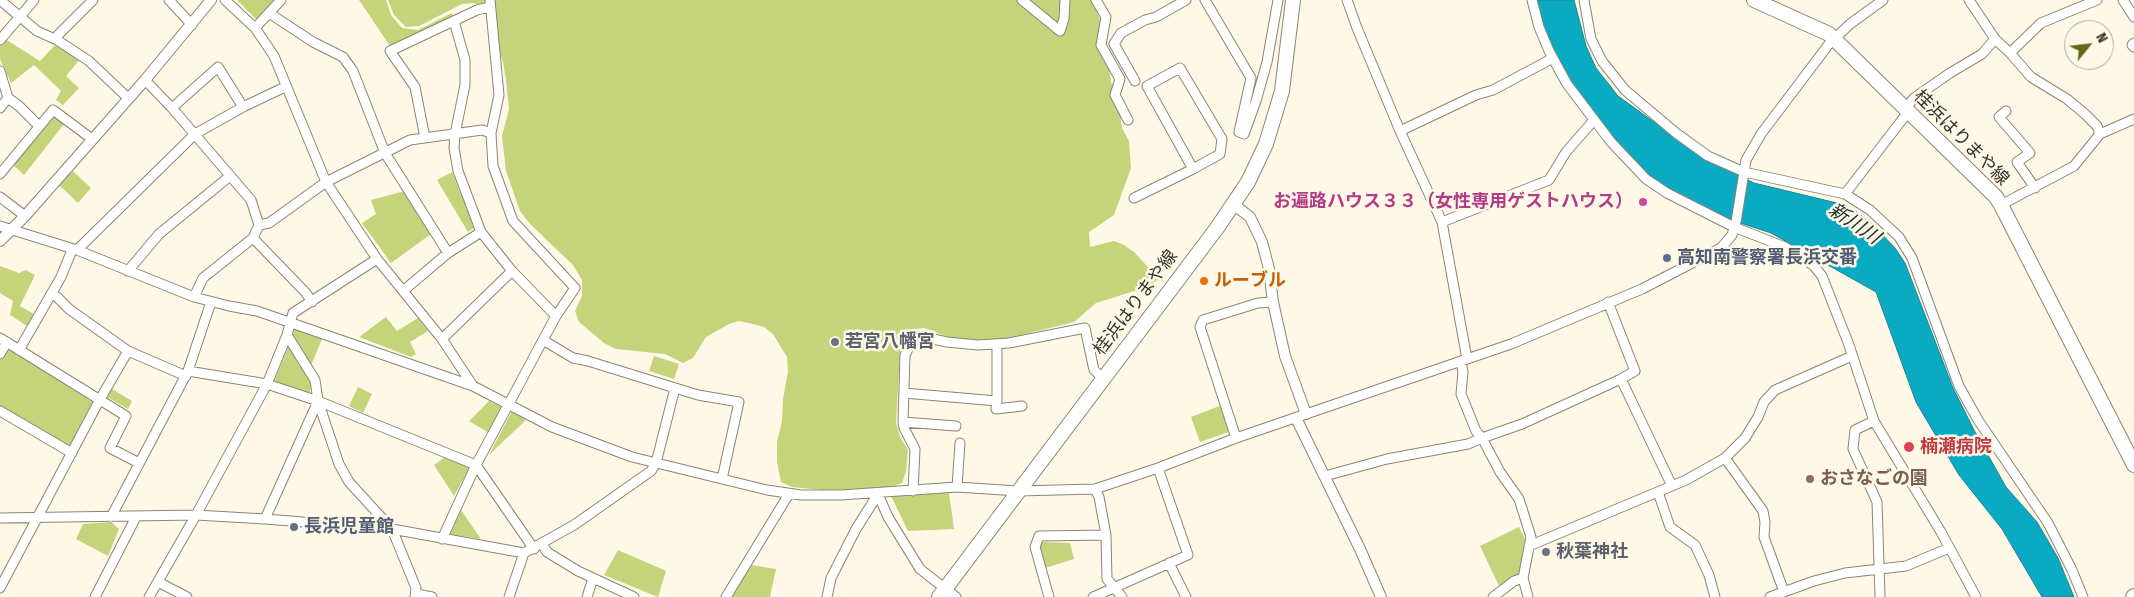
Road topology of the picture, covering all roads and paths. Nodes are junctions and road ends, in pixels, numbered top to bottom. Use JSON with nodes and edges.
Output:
{"nodes":[{"id":1,"x":0,"y":0,"type":"edge"},
{"id":2,"x":34,"y":0,"type":"edge"},
{"id":3,"x":92,"y":0,"type":"edge"},
{"id":4,"x":169,"y":0,"type":"edge"},
{"id":5,"x":211,"y":0,"type":"edge"},
{"id":6,"x":225,"y":0,"type":"edge"},
{"id":7,"x":281,"y":0,"type":"edge"},
{"id":8,"x":1022,"y":0,"type":"edge"},
{"id":9,"x":1065,"y":0,"type":"edge"},
{"id":10,"x":1096,"y":0,"type":"edge"},
{"id":11,"x":1186,"y":0,"type":"edge"},
{"id":12,"x":1205,"y":0,"type":"edge"},
{"id":13,"x":1278,"y":0,"type":"edge"},
{"id":14,"x":1294,"y":0,"type":"edge"},
{"id":15,"x":1348,"y":0,"type":"edge"},
{"id":16,"x":1532,"y":0,"type":"edge"},
{"id":17,"x":1584,"y":0,"type":"edge"},
{"id":18,"x":1754,"y":0,"type":"edge"},
{"id":19,"x":1883,"y":0,"type":"edge"},
{"id":20,"x":1970,"y":0,"type":"edge"},
{"id":21,"x":2096,"y":0,"type":"edge"},
{"id":22,"x":2123,"y":0,"type":"edge"},
{"id":23,"x":490,"y":4,"type":"edge"},
{"id":24,"x":1171,"y":4,"type":"edge"},
{"id":25,"x":269,"y":13,"type":"junction"},
{"id":26,"x":20,"y":17,"type":"junction"},
{"id":27,"x":2134,"y":17,"type":"edge"},
{"id":28,"x":454,"y":21,"type":"junction"},
{"id":29,"x":192,"y":25,"type":"junction"},
{"id":30,"x":255,"y":28,"type":"junction"},
{"id":31,"x":1834,"y":39,"type":"junction"},
{"id":32,"x":1995,"y":39,"type":"junction"},
{"id":33,"x":0,"y":40,"type":"edge"},
{"id":34,"x":57,"y":40,"type":"junction"},
{"id":35,"x":2134,"y":43,"type":"edge"},
{"id":36,"x":2134,"y":47,"type":"edge"},
{"id":37,"x":2010,"y":53,"type":"junction"},
{"id":38,"x":1552,"y":58,"type":"junction"},
{"id":39,"x":0,"y":72,"type":"edge"},
{"id":40,"x":145,"y":80,"type":"junction"},
{"id":41,"x":1135,"y":81,"type":"dead end"},
{"id":42,"x":286,"y":87,"type":"junction"},
{"id":43,"x":8,"y":98,"type":"junction"},
{"id":44,"x":128,"y":98,"type":"junction"},
{"id":45,"x":243,"y":107,"type":"junction"},
{"id":46,"x":0,"y":108,"type":"edge"},
{"id":47,"x":172,"y":108,"type":"junction"},
{"id":48,"x":1905,"y":108,"type":"junction"},
{"id":49,"x":2006,"y":111,"type":"dead end"},
{"id":50,"x":2134,"y":119,"type":"edge"},
{"id":51,"x":1128,"y":120,"type":"dead end"},
{"id":52,"x":1594,"y":120,"type":"junction"},
{"id":53,"x":38,"y":126,"type":"junction"},
{"id":54,"x":1400,"y":130,"type":"junction"},
{"id":55,"x":1239,"y":132,"type":"junction"},
{"id":56,"x":491,"y":133,"type":"junction"},
{"id":57,"x":195,"y":134,"type":"junction"},
{"id":58,"x":455,"y":134,"type":"junction"},
{"id":59,"x":2100,"y":134,"type":"junction"},
{"id":60,"x":425,"y":138,"type":"junction"},
{"id":61,"x":92,"y":139,"type":"junction"},
{"id":62,"x":1222,"y":139,"type":"junction"},
{"id":63,"x":385,"y":153,"type":"junction"},
{"id":64,"x":1193,"y":169,"type":"junction"},
{"id":65,"x":0,"y":174,"type":"edge"},
{"id":66,"x":1744,"y":174,"type":"junction"},
{"id":67,"x":230,"y":176,"type":"junction"},
{"id":68,"x":326,"y":182,"type":"junction"},
{"id":69,"x":2035,"y":188,"type":"junction"},
{"id":70,"x":1845,"y":194,"type":"junction"},
{"id":71,"x":0,"y":197,"type":"edge"},
{"id":72,"x":1134,"y":198,"type":"dead end"},
{"id":73,"x":1234,"y":204,"type":"junction"},
{"id":74,"x":2001,"y":205,"type":"junction"},
{"id":75,"x":25,"y":216,"type":"junction"},
{"id":76,"x":1442,"y":222,"type":"junction"},
{"id":77,"x":1735,"y":224,"type":"junction"},
{"id":78,"x":259,"y":225,"type":"junction"},
{"id":79,"x":0,"y":226,"type":"edge"},
{"id":80,"x":12,"y":230,"type":"junction"},
{"id":81,"x":481,"y":232,"type":"junction"},
{"id":82,"x":252,"y":238,"type":"junction"},
{"id":83,"x":0,"y":241,"type":"edge"},
{"id":84,"x":75,"y":250,"type":"junction"},
{"id":85,"x":448,"y":253,"type":"junction"},
{"id":86,"x":377,"y":260,"type":"junction"},
{"id":87,"x":128,"y":270,"type":"junction"},
{"id":88,"x":512,"y":271,"type":"junction"},
{"id":89,"x":404,"y":291,"type":"junction"},
{"id":90,"x":51,"y":294,"type":"junction"},
{"id":91,"x":194,"y":296,"type":"junction"},
{"id":92,"x":211,"y":302,"type":"junction"},
{"id":93,"x":312,"y":302,"type":"junction"},
{"id":94,"x":1273,"y":302,"type":"junction"},
{"id":95,"x":1608,"y":302,"type":"junction"},
{"id":96,"x":556,"y":316,"type":"junction"},
{"id":97,"x":290,"y":322,"type":"junction"},
{"id":98,"x":287,"y":335,"type":"junction"},
{"id":99,"x":442,"y":339,"type":"junction"},
{"id":100,"x":3,"y":340,"type":"edge"},
{"id":101,"x":543,"y":340,"type":"junction"},
{"id":102,"x":997,"y":344,"type":"junction"},
{"id":103,"x":18,"y":350,"type":"junction"},
{"id":104,"x":128,"y":351,"type":"junction"},
{"id":105,"x":0,"y":354,"type":"edge"},
{"id":106,"x":1852,"y":356,"type":"junction"},
{"id":107,"x":1464,"y":360,"type":"junction"},
{"id":108,"x":187,"y":373,"type":"junction"},
{"id":109,"x":1103,"y":378,"type":"junction"},
{"id":110,"x":1622,"y":379,"type":"junction"},
{"id":111,"x":267,"y":384,"type":"junction"},
{"id":112,"x":474,"y":386,"type":"junction"},
{"id":113,"x":675,"y":388,"type":"junction"},
{"id":114,"x":904,"y":393,"type":"junction"},
{"id":115,"x":99,"y":401,"type":"junction"},
{"id":116,"x":318,"y":401,"type":"junction"},
{"id":117,"x":997,"y":401,"type":"junction"},
{"id":118,"x":510,"y":405,"type":"junction"},
{"id":119,"x":1022,"y":406,"type":"dead end"},
{"id":120,"x":0,"y":411,"type":"edge"},
{"id":121,"x":1301,"y":416,"type":"junction"},
{"id":122,"x":1874,"y":421,"type":"junction"},
{"id":123,"x":903,"y":422,"type":"junction"},
{"id":124,"x":956,"y":426,"type":"dead end"},
{"id":125,"x":1236,"y":438,"type":"junction"},
{"id":126,"x":1482,"y":438,"type":"junction"},
{"id":127,"x":960,"y":444,"type":"dead end"},
{"id":128,"x":72,"y":453,"type":"junction"},
{"id":129,"x":1725,"y":458,"type":"junction"},
{"id":130,"x":2133,"y":461,"type":"edge"},
{"id":131,"x":139,"y":463,"type":"junction"},
{"id":132,"x":656,"y":463,"type":"junction"},
{"id":133,"x":476,"y":466,"type":"junction"},
{"id":134,"x":1158,"y":468,"type":"junction"},
{"id":135,"x":1325,"y":476,"type":"junction"},
{"id":136,"x":722,"y":479,"type":"junction"},
{"id":137,"x":1672,"y":486,"type":"junction"},
{"id":138,"x":957,"y":487,"type":"junction"},
{"id":139,"x":1095,"y":489,"type":"junction"},
{"id":140,"x":913,"y":491,"type":"junction"},
{"id":141,"x":1018,"y":491,"type":"junction"},
{"id":142,"x":1658,"y":492,"type":"junction"},
{"id":143,"x":789,"y":494,"type":"junction"},
{"id":144,"x":878,"y":494,"type":"junction"},
{"id":145,"x":196,"y":515,"type":"junction"},
{"id":146,"x":110,"y":517,"type":"junction"},
{"id":147,"x":136,"y":517,"type":"junction"},
{"id":148,"x":0,"y":518,"type":"edge"},
{"id":149,"x":37,"y":519,"type":"junction"},
{"id":150,"x":265,"y":519,"type":"junction"},
{"id":151,"x":392,"y":529,"type":"junction"},
{"id":152,"x":1106,"y":535,"type":"junction"},
{"id":153,"x":442,"y":538,"type":"junction"},
{"id":154,"x":538,"y":546,"type":"junction"},
{"id":155,"x":1529,"y":546,"type":"junction"},
{"id":156,"x":1949,"y":548,"type":"junction"},
{"id":157,"x":524,"y":553,"type":"junction"},
{"id":158,"x":1169,"y":563,"type":"junction"},
{"id":159,"x":1878,"y":571,"type":"junction"},
{"id":160,"x":593,"y":578,"type":"junction"},
{"id":161,"x":1523,"y":578,"type":"junction"},
{"id":162,"x":158,"y":582,"type":"junction"},
{"id":163,"x":0,"y":588,"type":"edge"},
{"id":164,"x":1114,"y":588,"type":"junction"},
{"id":165,"x":1784,"y":592,"type":"junction"},
{"id":166,"x":947,"y":594,"type":"edge"},
{"id":167,"x":416,"y":596,"type":"edge"},
{"id":168,"x":95,"y":597,"type":"edge"},
{"id":169,"x":149,"y":597,"type":"edge"},
{"id":170,"x":187,"y":597,"type":"edge"},
{"id":171,"x":432,"y":597,"type":"edge"},
{"id":172,"x":509,"y":597,"type":"edge"},
{"id":173,"x":587,"y":597,"type":"edge"},
{"id":174,"x":634,"y":597,"type":"edge"},
{"id":175,"x":726,"y":597,"type":"edge"},
{"id":176,"x":827,"y":597,"type":"edge"},
{"id":177,"x":1049,"y":597,"type":"edge"},
{"id":178,"x":1093,"y":597,"type":"edge"},
{"id":179,"x":1122,"y":597,"type":"edge"},
{"id":180,"x":1186,"y":597,"type":"edge"},
{"id":181,"x":1381,"y":597,"type":"edge"},
{"id":182,"x":1494,"y":597,"type":"edge"},
{"id":183,"x":1528,"y":597,"type":"edge"},
{"id":184,"x":1715,"y":597,"type":"edge"},
{"id":185,"x":1770,"y":597,"type":"edge"},
{"id":186,"x":1880,"y":597,"type":"edge"},
{"id":187,"x":1976,"y":597,"type":"edge"},
{"id":188,"x":2083,"y":597,"type":"edge"}],
"edges":[{"from":1,"to":26,"type":"street"},
{"from":2,"to":26,"type":"street"},
{"from":3,"to":34,"type":"street"},
{"from":4,"to":29,"type":"street"},
{"from":5,"to":29,"type":"street"},
{"from":6,"to":30,"type":"street"},
{"from":7,"to":25,"type":"street"},
{"from":8,"to":9,"type":"street"},
{"from":10,"to":51,"type":"street"},
{"from":11,"to":24,"type":"street"},
{"from":12,"to":55,"type":"street"},
{"from":13,"to":55,"type":"street"},
{"from":14,"to":73,"type":"main road","name":"桂浜はりまや線"},
{"from":15,"to":54,"type":"street"},
{"from":16,"to":38,"type":"street"},
{"from":17,"to":66,"type":"street"},
{"from":18,"to":31,"type":"main road","name":"桂浜はりまや線"},
{"from":19,"to":31,"type":"street"},
{"from":20,"to":32,"type":"street"},
{"from":21,"to":37,"type":"street"},
{"from":22,"to":27,"type":"street"},
{"from":23,"to":28,"type":"street"},
{"from":23,"to":56,"type":"street"},
{"from":24,"to":41,"type":"street"},
{"from":25,"to":30,"type":"street"},
{"from":25,"to":63,"type":"street"},
{"from":26,"to":33,"type":"street"},
{"from":26,"to":34,"type":"street"},
{"from":28,"to":58,"type":"street"},
{"from":28,"to":60,"type":"street"},
{"from":29,"to":40,"type":"street"},
{"from":30,"to":42,"type":"street"},
{"from":31,"to":48,"type":"main road","name":"桂浜はりまや線"},
{"from":31,"to":66,"type":"street"},
{"from":32,"to":37,"type":"street"},
{"from":32,"to":48,"type":"street"},
{"from":34,"to":44,"type":"street"},
{"from":35,"to":36,"type":"street"},
{"from":37,"to":59,"type":"street"},
{"from":38,"to":52,"type":"street"},
{"from":38,"to":54,"type":"street"},
{"from":39,"to":43,"type":"street"},
{"from":40,"to":44,"type":"street"},
{"from":40,"to":47,"type":"street"},
{"from":42,"to":45,"type":"street"},
{"from":42,"to":68,"type":"street"},
{"from":43,"to":46,"type":"street"},
{"from":43,"to":53,"type":"street"},
{"from":44,"to":61,"type":"street"},
{"from":45,"to":47,"type":"street"},
{"from":45,"to":57,"type":"street"},
{"from":47,"to":57,"type":"street"},
{"from":48,"to":70,"type":"street"},
{"from":48,"to":74,"type":"main road","name":"桂浜はりまや線"},
{"from":49,"to":69,"type":"street"},
{"from":50,"to":59,"type":"street"},
{"from":52,"to":76,"type":"street"},
{"from":52,"to":77,"type":"street"},
{"from":53,"to":61,"type":"street"},
{"from":53,"to":65,"type":"street"},
{"from":54,"to":76,"type":"street"},
{"from":55,"to":62,"type":"street"},
{"from":56,"to":58,"type":"street"},
{"from":56,"to":96,"type":"street"},
{"from":57,"to":67,"type":"street"},
{"from":57,"to":84,"type":"street"},
{"from":58,"to":60,"type":"street"},
{"from":58,"to":81,"type":"street"},
{"from":59,"to":69,"type":"street"},
{"from":60,"to":63,"type":"street"},
{"from":61,"to":75,"type":"street"},
{"from":62,"to":64,"type":"street"},
{"from":62,"to":64,"type":"street"},
{"from":63,"to":68,"type":"street"},
{"from":63,"to":85,"type":"street"},
{"from":64,"to":72,"type":"street"},
{"from":66,"to":70,"type":"street"},
{"from":66,"to":77,"type":"street"},
{"from":67,"to":78,"type":"street"},
{"from":67,"to":87,"type":"street"},
{"from":68,"to":78,"type":"street"},
{"from":68,"to":86,"type":"street"},
{"from":69,"to":74,"type":"street"},
{"from":70,"to":188,"type":"street"},
{"from":71,"to":75,"type":"street"},
{"from":73,"to":94,"type":"street"},
{"from":73,"to":109,"type":"main road","name":"桂浜はりまや線"},
{"from":74,"to":130,"type":"main road","name":"桂浜はりまや線"},
{"from":75,"to":80,"type":"street"},
{"from":76,"to":107,"type":"street"},
{"from":77,"to":95,"type":"street"},
{"from":77,"to":106,"type":"street"},
{"from":78,"to":82,"type":"street"},
{"from":79,"to":80,"type":"street"},
{"from":80,"to":83,"type":"street"},
{"from":80,"to":84,"type":"street"},
{"from":81,"to":85,"type":"street"},
{"from":81,"to":88,"type":"street"},
{"from":82,"to":91,"type":"street"},
{"from":82,"to":93,"type":"street"},
{"from":84,"to":87,"type":"street"},
{"from":84,"to":90,"type":"street"},
{"from":85,"to":89,"type":"street"},
{"from":86,"to":89,"type":"street"},
{"from":86,"to":93,"type":"street"},
{"from":87,"to":91,"type":"street"},
{"from":88,"to":96,"type":"street"},
{"from":88,"to":99,"type":"street"},
{"from":89,"to":99,"type":"street"},
{"from":90,"to":103,"type":"street"},
{"from":90,"to":104,"type":"street"},
{"from":91,"to":92,"type":"street"},
{"from":92,"to":97,"type":"street"},
{"from":92,"to":108,"type":"street"},
{"from":93,"to":97,"type":"street"},
{"from":94,"to":121,"type":"street"},
{"from":94,"to":125,"type":"street"},
{"from":95,"to":107,"type":"street"},
{"from":95,"to":110,"type":"street"},
{"from":96,"to":101,"type":"street"},
{"from":97,"to":98,"type":"street"},
{"from":97,"to":112,"type":"street"},
{"from":98,"to":111,"type":"street"},
{"from":98,"to":116,"type":"street"},
{"from":99,"to":112,"type":"street"},
{"from":100,"to":103,"type":"street"},
{"from":100,"to":105,"type":"street"},
{"from":101,"to":113,"type":"street"},
{"from":101,"to":118,"type":"street"},
{"from":102,"to":109,"type":"street"},
{"from":102,"to":114,"type":"street"},
{"from":102,"to":117,"type":"street"},
{"from":103,"to":115,"type":"street"},
{"from":104,"to":108,"type":"street"},
{"from":104,"to":115,"type":"street"},
{"from":106,"to":122,"type":"street"},
{"from":106,"to":129,"type":"street"},
{"from":107,"to":121,"type":"street"},
{"from":107,"to":126,"type":"street"},
{"from":108,"to":111,"type":"street"},
{"from":108,"to":131,"type":"street"},
{"from":109,"to":141,"type":"main road","name":"桂浜はりまや線"},
{"from":110,"to":126,"type":"street"},
{"from":110,"to":137,"type":"street"},
{"from":111,"to":116,"type":"street"},
{"from":111,"to":145,"type":"street"},
{"from":112,"to":118,"type":"street"},
{"from":113,"to":132,"type":"street"},
{"from":113,"to":136,"type":"street"},
{"from":114,"to":117,"type":"street"},
{"from":114,"to":123,"type":"street"},
{"from":115,"to":128,"type":"street"},
{"from":115,"to":131,"type":"street"},
{"from":116,"to":133,"type":"street"},
{"from":116,"to":150,"type":"street"},
{"from":116,"to":151,"type":"street"},
{"from":117,"to":119,"type":"street"},
{"from":118,"to":132,"type":"street"},
{"from":118,"to":133,"type":"street"},
{"from":120,"to":128,"type":"street"},
{"from":121,"to":125,"type":"street"},
{"from":121,"to":135,"type":"street"},
{"from":122,"to":156,"type":"street"},
{"from":122,"to":159,"type":"street"},
{"from":123,"to":124,"type":"street"},
{"from":123,"to":140,"type":"street"},
{"from":125,"to":134,"type":"street"},
{"from":126,"to":135,"type":"street"},
{"from":126,"to":155,"type":"street"},
{"from":127,"to":138,"type":"street"},
{"from":128,"to":149,"type":"street"},
{"from":129,"to":137,"type":"street"},
{"from":129,"to":165,"type":"street"},
{"from":131,"to":146,"type":"street"},
{"from":132,"to":136,"type":"street"},
{"from":132,"to":154,"type":"street"},
{"from":133,"to":153,"type":"street"},
{"from":133,"to":154,"type":"street"},
{"from":134,"to":139,"type":"street"},
{"from":134,"to":158,"type":"street"},
{"from":135,"to":181,"type":"street"},
{"from":136,"to":143,"type":"street"},
{"from":137,"to":142,"type":"street"},
{"from":138,"to":140,"type":"street"},
{"from":138,"to":141,"type":"street"},
{"from":139,"to":141,"type":"street"},
{"from":139,"to":152,"type":"street"},
{"from":140,"to":144,"type":"street"},
{"from":141,"to":166,"type":"main road","name":"桂浜はりまや線"},
{"from":142,"to":155,"type":"street"},
{"from":142,"to":184,"type":"street"},
{"from":143,"to":144,"type":"street"},
{"from":143,"to":175,"type":"street"},
{"from":144,"to":166,"type":"street"},
{"from":144,"to":176,"type":"street"},
{"from":145,"to":147,"type":"street"},
{"from":145,"to":150,"type":"street"},
{"from":145,"to":162,"type":"street"},
{"from":146,"to":147,"type":"street"},
{"from":146,"to":149,"type":"street"},
{"from":147,"to":168,"type":"street"},
{"from":148,"to":149,"type":"street"},
{"from":149,"to":163,"type":"street"},
{"from":150,"to":151,"type":"street"},
{"from":151,"to":153,"type":"street"},
{"from":151,"to":167,"type":"street"},
{"from":152,"to":164,"type":"street"},
{"from":152,"to":177,"type":"street"},
{"from":153,"to":157,"type":"street"},
{"from":154,"to":157,"type":"street"},
{"from":154,"to":160,"type":"street"},
{"from":155,"to":161,"type":"street"},
{"from":156,"to":159,"type":"street"},
{"from":156,"to":187,"type":"street"},
{"from":157,"to":172,"type":"street"},
{"from":158,"to":164,"type":"street"},
{"from":158,"to":180,"type":"street"},
{"from":159,"to":165,"type":"street"},
{"from":159,"to":186,"type":"street"},
{"from":160,"to":173,"type":"street"},
{"from":160,"to":174,"type":"street"},
{"from":161,"to":182,"type":"street"},
{"from":161,"to":183,"type":"street"},
{"from":162,"to":169,"type":"street"},
{"from":162,"to":170,"type":"street"},
{"from":164,"to":178,"type":"street"},
{"from":164,"to":179,"type":"street"},
{"from":165,"to":185,"type":"street"},
{"from":167,"to":171,"type":"street"}]}
